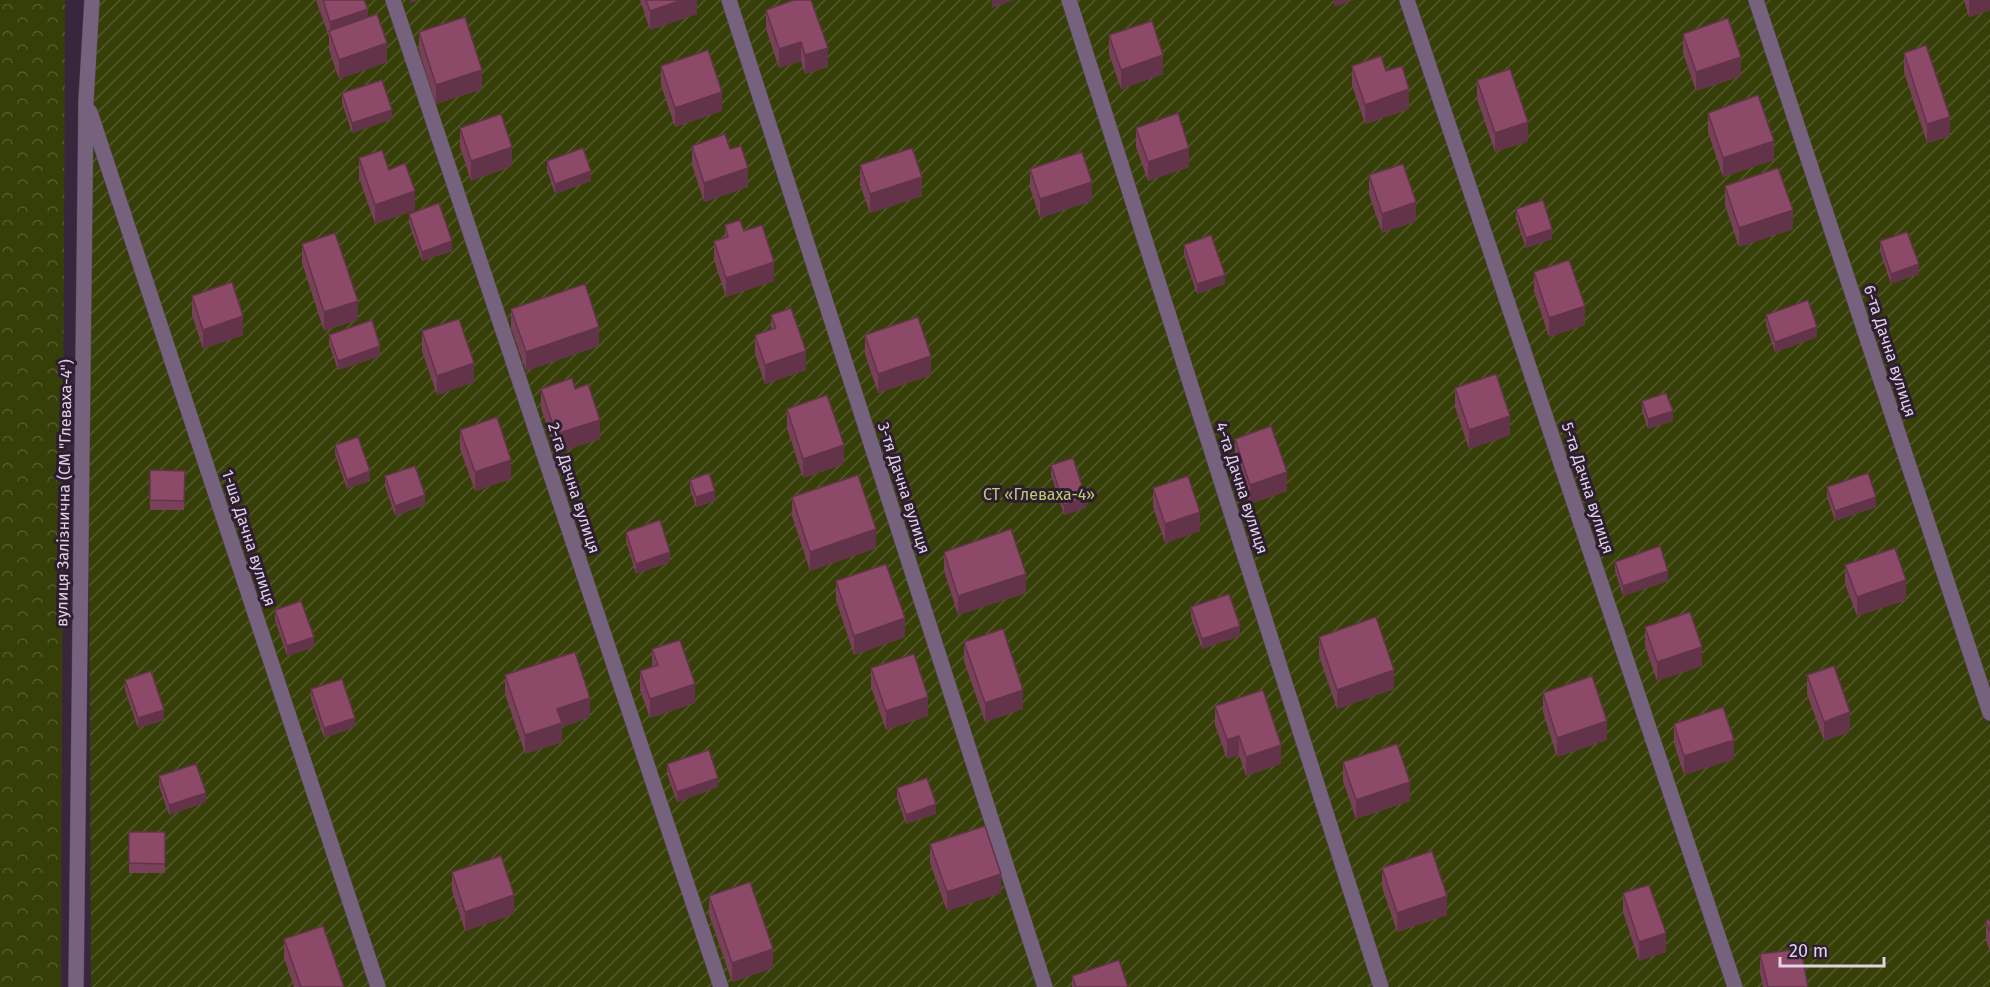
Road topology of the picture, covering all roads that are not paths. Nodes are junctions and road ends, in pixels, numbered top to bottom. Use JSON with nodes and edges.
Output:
{"nodes":[{"id":1,"x":92,"y":0,"type":"edge"},
{"id":2,"x":393,"y":0,"type":"edge"},
{"id":3,"x":729,"y":0,"type":"edge"},
{"id":4,"x":1069,"y":0,"type":"edge"},
{"id":5,"x":1407,"y":0,"type":"edge"},
{"id":6,"x":1756,"y":0,"type":"edge"},
{"id":7,"x":86,"y":101,"type":"junction"},
{"id":8,"x":1990,"y":713,"type":"edge"},
{"id":9,"x":76,"y":987,"type":"edge"},
{"id":10,"x":378,"y":987,"type":"edge"},
{"id":11,"x":721,"y":987,"type":"edge"},
{"id":12,"x":1045,"y":987,"type":"edge"},
{"id":13,"x":1381,"y":987,"type":"edge"},
{"id":14,"x":1734,"y":987,"type":"edge"}],
"edges":[{"from":1,"to":7,"type":"street","name":"вулиця Залізнична (СМ \"Глеваха-4\")"},
{"from":2,"to":11,"type":"street","name":"2-га Дачна вулиця"},
{"from":3,"to":12,"type":"street","name":"3-тя Дачна вулиця"},
{"from":4,"to":13,"type":"street","name":"4-та Дачна вулиця"},
{"from":5,"to":14,"type":"street","name":"5-та Дачна вулиця"},
{"from":6,"to":8,"type":"street","name":"6-та Дачна вулиця"},
{"from":7,"to":9,"type":"street","name":"вулиця Залізнична (СМ \"Глеваха-4\")"},
{"from":7,"to":10,"type":"street","name":"1-ша Дачна вулиця"}]}
